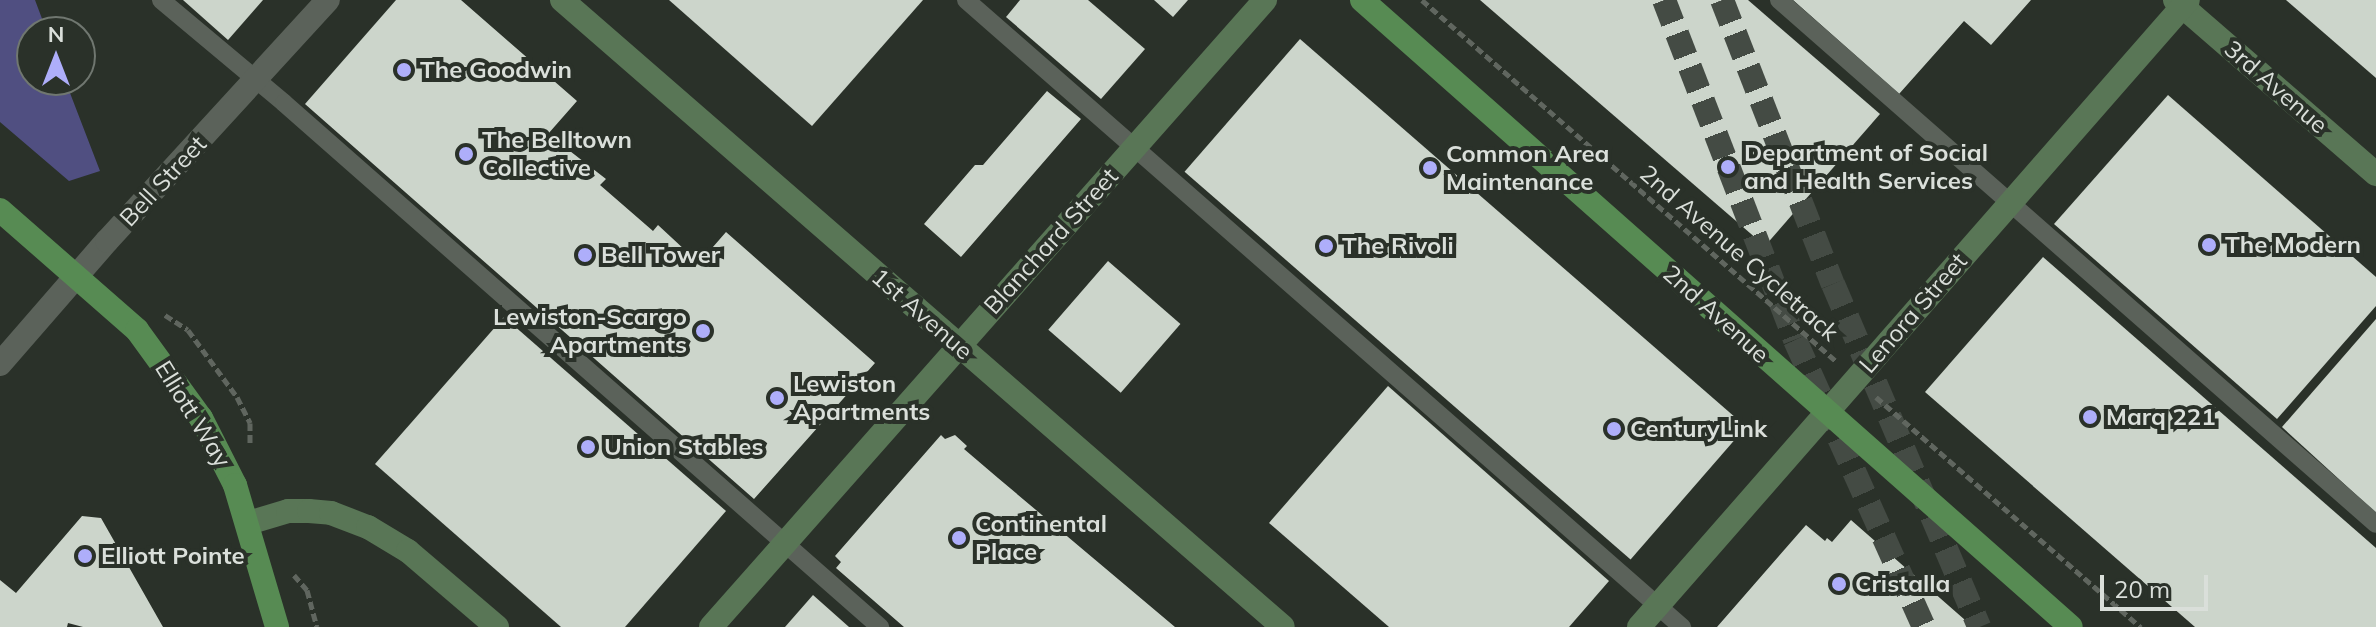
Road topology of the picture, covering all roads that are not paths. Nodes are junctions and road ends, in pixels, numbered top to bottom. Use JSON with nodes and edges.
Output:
{"nodes":[{"id":1,"x":161,"y":0,"type":"edge"},
{"id":2,"x":328,"y":0,"type":"edge"},
{"id":3,"x":562,"y":0,"type":"edge"},
{"id":4,"x":966,"y":0,"type":"edge"},
{"id":5,"x":1265,"y":0,"type":"edge"},
{"id":6,"x":1362,"y":0,"type":"edge"},
{"id":7,"x":1779,"y":0,"type":"edge"},
{"id":8,"x":2182,"y":2,"type":"edge"},
{"id":9,"x":257,"y":79,"type":"junction"},
{"id":10,"x":1137,"y":146,"type":"junction"},
{"id":11,"x":2376,"y":174,"type":"edge"},
{"id":12,"x":2009,"y":205,"type":"junction"},
{"id":13,"x":0,"y":210,"type":"edge"},
{"id":14,"x":76,"y":276,"type":"junction"},
{"id":15,"x":958,"y":345,"type":"junction"},
{"id":16,"x":0,"y":364,"type":"edge"},
{"id":17,"x":1826,"y":412,"type":"junction"},
{"id":18,"x":248,"y":523,"type":"junction"},
{"id":19,"x":2376,"y":524,"type":"edge"},
{"id":20,"x":783,"y":542,"type":"junction"},
{"id":21,"x":1658,"y":606,"type":"junction"},
{"id":22,"x":277,"y":627,"type":"edge"},
{"id":23,"x":497,"y":627,"type":"edge"},
{"id":24,"x":711,"y":627,"type":"edge"},
{"id":25,"x":880,"y":627,"type":"edge"},
{"id":26,"x":1283,"y":627,"type":"edge"},
{"id":27,"x":1639,"y":627,"type":"edge"},
{"id":28,"x":1682,"y":627,"type":"edge"},
{"id":29,"x":2071,"y":627,"type":"edge"}],
"edges":[{"from":1,"to":9,"type":"lane"},
{"from":2,"to":9,"type":"street","name":"Bell Street"},
{"from":3,"to":15,"type":"street","name":"1st Avenue"},
{"from":4,"to":10,"type":"lane"},
{"from":5,"to":10,"type":"street","name":"Blanchard Street"},
{"from":6,"to":17,"type":"main road","name":"2nd Avenue"},
{"from":7,"to":12,"type":"lane"},
{"from":8,"to":11,"type":"street","name":"3rd Avenue"},
{"from":8,"to":12,"type":"street","name":"Lenora Street"},
{"from":9,"to":14,"type":"street","name":"Bell Street"},
{"from":9,"to":20,"type":"lane"},
{"from":10,"to":15,"type":"street","name":"Blanchard Street"},
{"from":10,"to":21,"type":"lane"},
{"from":12,"to":17,"type":"street","name":"Lenora Street"},
{"from":12,"to":19,"type":"lane"},
{"from":13,"to":14,"type":"main road","name":"Elliott Way"},
{"from":14,"to":16,"type":"street","name":"Bell Street"},
{"from":14,"to":18,"type":"main road","name":"Elliott Way"},
{"from":15,"to":20,"type":"street","name":"Blanchard Street"},
{"from":15,"to":26,"type":"street","name":"1st Avenue"},
{"from":17,"to":21,"type":"street","name":"Lenora Street"},
{"from":17,"to":29,"type":"main road","name":"2nd Avenue"},
{"from":18,"to":22,"type":"main road","name":"Elliott Way"},
{"from":18,"to":23,"type":"street"},
{"from":20,"to":24,"type":"street","name":"Blanchard Street"},
{"from":20,"to":25,"type":"lane"},
{"from":21,"to":27,"type":"street","name":"Lenora Street"},
{"from":21,"to":28,"type":"lane"}]}
